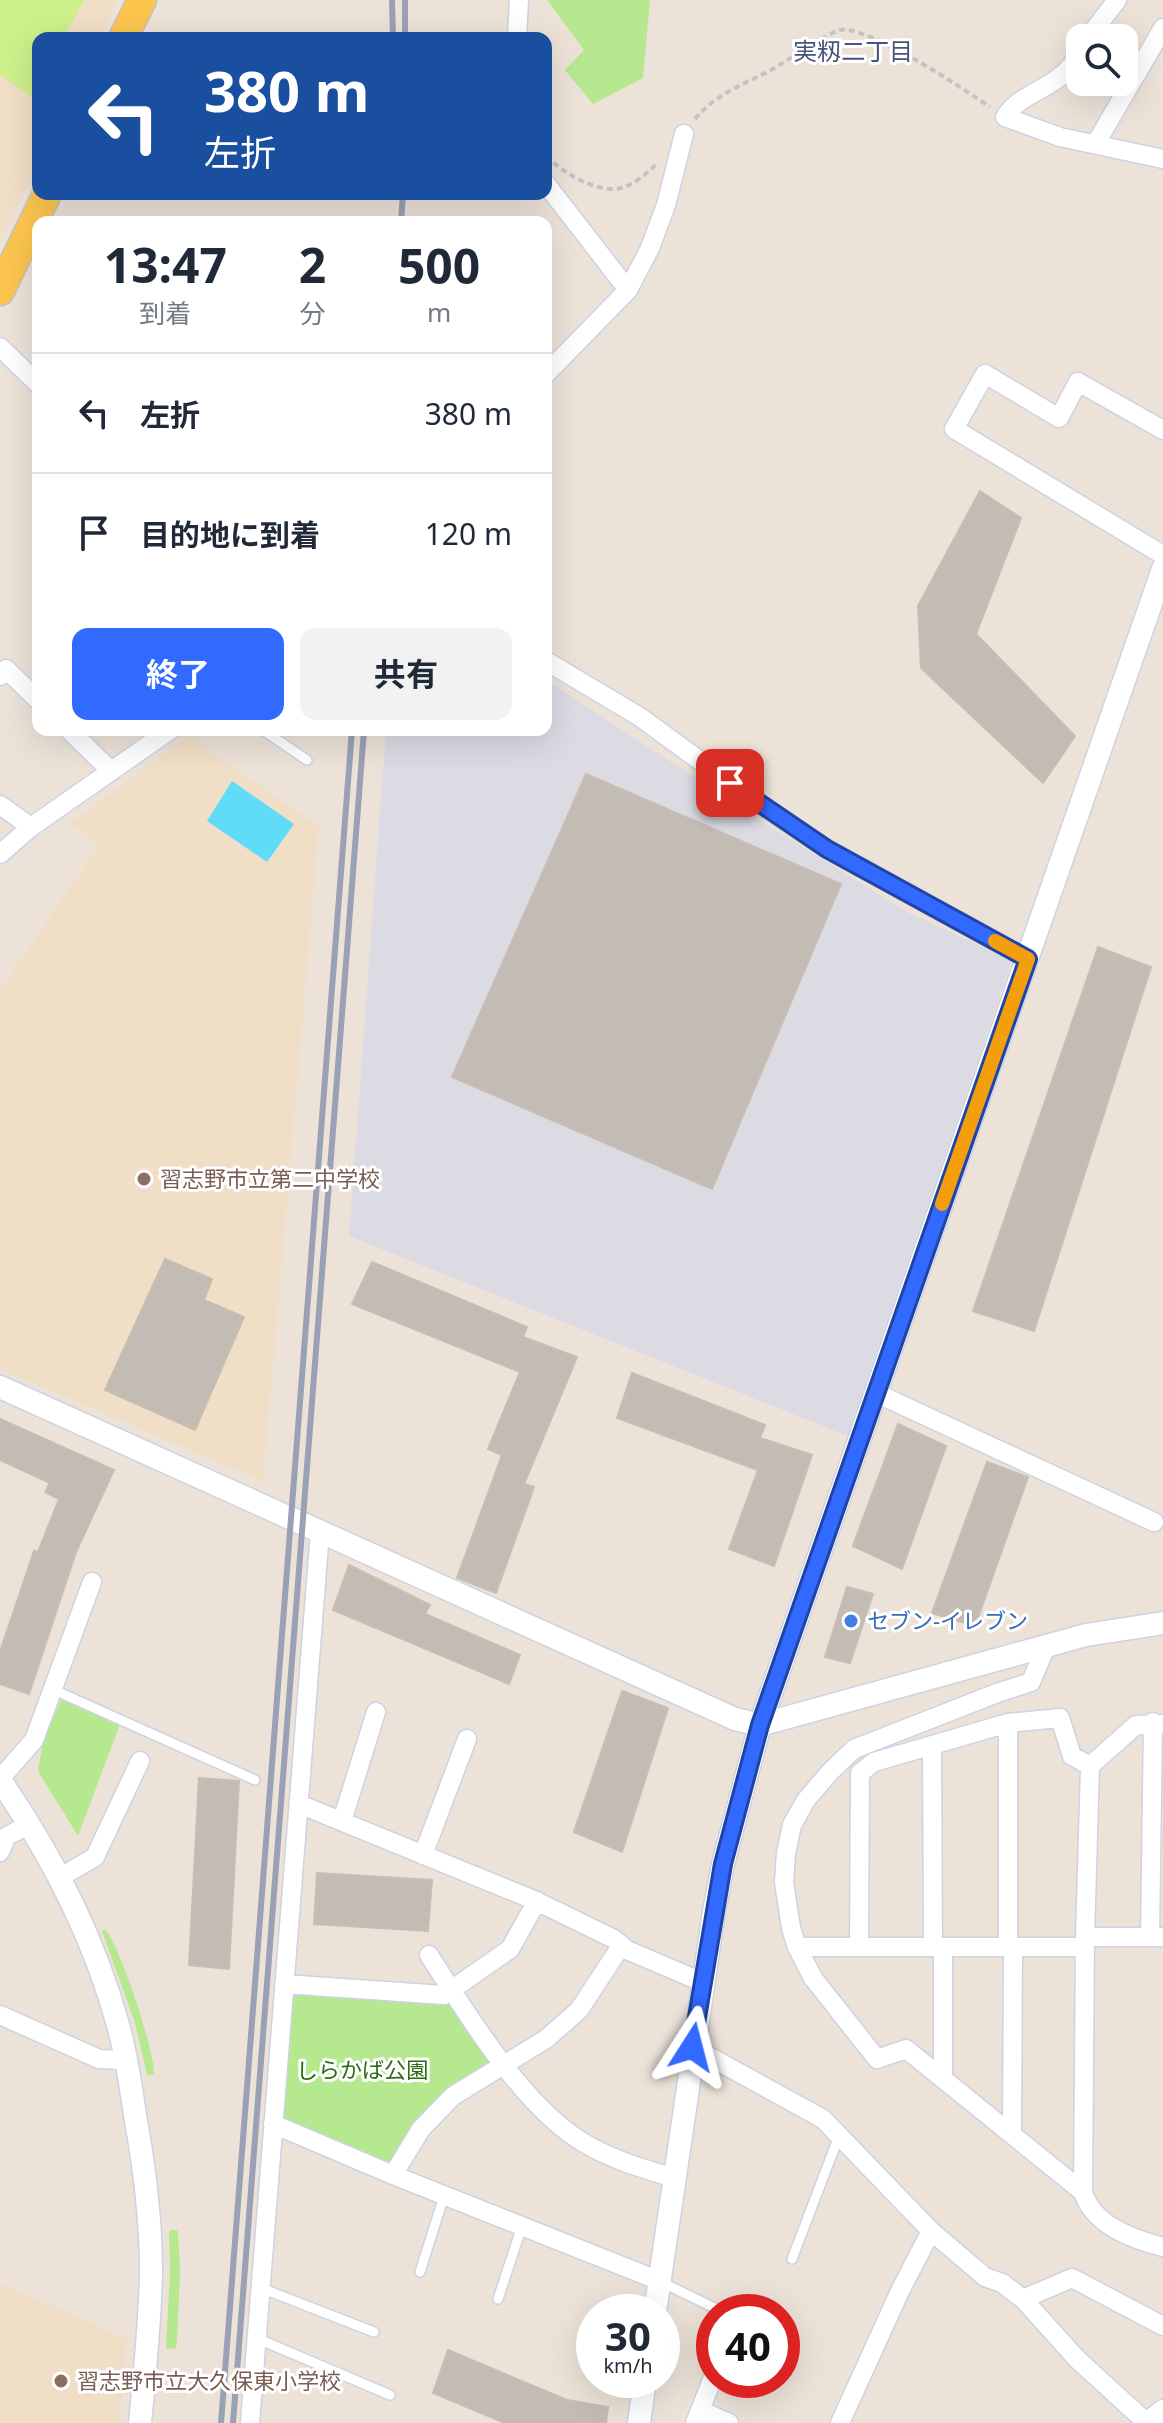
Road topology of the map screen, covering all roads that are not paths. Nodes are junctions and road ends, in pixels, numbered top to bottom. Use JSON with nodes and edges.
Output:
{"nodes":[{"id":1,"x":142,"y":0,"type":"edge"},
{"id":2,"x":519,"y":0,"type":"edge"},
{"id":3,"x":1117,"y":0,"type":"edge"},
{"id":4,"x":1099,"y":24,"type":"edge"},
{"id":5,"x":1163,"y":28,"type":"edge"},
{"id":6,"x":126,"y":32,"type":"edge"},
{"id":7,"x":517,"y":32,"type":"edge"},
{"id":8,"x":1066,"y":72,"type":"edge"},
{"id":9,"x":684,"y":134,"type":"road end"},
{"id":10,"x":1096,"y":143,"type":"junction"},
{"id":11,"x":1163,"y":159,"type":"edge"},
{"id":12,"x":552,"y":192,"type":"edge"},
{"id":13,"x":32,"y":240,"type":"edge"},
{"id":14,"x":628,"y":290,"type":"junction"},
{"id":15,"x":0,"y":291,"type":"edge"},
{"id":16,"x":0,"y":347,"type":"edge"},
{"id":17,"x":552,"y":368,"type":"edge"},
{"id":18,"x":32,"y":378,"type":"edge"},
{"id":19,"x":1163,"y":430,"type":"edge"},
{"id":20,"x":1163,"y":555,"type":"edge"},
{"id":21,"x":1163,"y":569,"type":"edge"},
{"id":22,"x":552,"y":665,"type":"edge"},
{"id":23,"x":2,"y":669,"type":"edge"},
{"id":24,"x":32,"y":695,"type":"edge"},
{"id":25,"x":75,"y":736,"type":"edge"},
{"id":26,"x":161,"y":736,"type":"edge"},
{"id":27,"x":272,"y":736,"type":"edge"},
{"id":28,"x":307,"y":760,"type":"dead end"},
{"id":29,"x":111,"y":771,"type":"junction"},
{"id":30,"x":0,"y":805,"type":"edge"},
{"id":31,"x":31,"y":827,"type":"junction"},
{"id":32,"x":0,"y":854,"type":"edge"},
{"id":33,"x":1028,"y":959,"type":"junction"},
{"id":34,"x":0,"y":1387,"type":"edge"},
{"id":35,"x":876,"y":1393,"type":"junction"},
{"id":36,"x":1154,"y":1522,"type":"dead end"},
{"id":37,"x":320,"y":1532,"type":"junction"},
{"id":38,"x":92,"y":1582,"type":"dead end"},
{"id":39,"x":1163,"y":1623,"type":"edge"},
{"id":40,"x":1046,"y":1646,"type":"junction"},
{"id":41,"x":54,"y":1690,"type":"junction"},
{"id":42,"x":376,"y":1712,"type":"dead end"},
{"id":43,"x":1008,"y":1723,"type":"junction"},
{"id":44,"x":1158,"y":1723,"type":"edge"},
{"id":45,"x":760,"y":1725,"type":"junction"},
{"id":46,"x":467,"y":1739,"type":"dead end"},
{"id":47,"x":932,"y":1746,"type":"junction"},
{"id":48,"x":140,"y":1761,"type":"dead end"},
{"id":49,"x":1090,"y":1766,"type":"junction"},
{"id":50,"x":0,"y":1780,"type":"edge"},
{"id":51,"x":255,"y":1780,"type":"dead end"},
{"id":52,"x":299,"y":1804,"type":"junction"},
{"id":53,"x":342,"y":1821,"type":"junction"},
{"id":54,"x":30,"y":1824,"type":"junction"},
{"id":55,"x":0,"y":1852,"type":"edge"},
{"id":56,"x":423,"y":1855,"type":"junction"},
{"id":57,"x":59,"y":1878,"type":"junction"},
{"id":58,"x":537,"y":1901,"type":"junction"},
{"id":59,"x":1156,"y":1937,"type":"edge"},
{"id":60,"x":1085,"y":1942,"type":"junction"},
{"id":61,"x":621,"y":1946,"type":"junction"},
{"id":62,"x":797,"y":1947,"type":"junction"},
{"id":63,"x":859,"y":1947,"type":"junction"},
{"id":64,"x":938,"y":1947,"type":"junction"},
{"id":65,"x":1010,"y":1947,"type":"junction"},
{"id":66,"x":429,"y":1955,"type":"dead end"},
{"id":67,"x":702,"y":1982,"type":"junction"},
{"id":68,"x":284,"y":1984,"type":"junction"},
{"id":69,"x":453,"y":1992,"type":"junction"},
{"id":70,"x":0,"y":2015,"type":"edge"},
{"id":71,"x":692,"y":2047,"type":"junction"},
{"id":72,"x":126,"y":2060,"type":"junction"},
{"id":73,"x":504,"y":2065,"type":"junction"},
{"id":74,"x":943,"y":2078,"type":"junction"},
{"id":75,"x":273,"y":2124,"type":"junction"},
{"id":76,"x":1012,"y":2132,"type":"junction"},
{"id":77,"x":839,"y":2136,"type":"junction"},
{"id":78,"x":393,"y":2175,"type":"junction"},
{"id":79,"x":675,"y":2178,"type":"junction"},
{"id":80,"x":1083,"y":2192,"type":"junction"},
{"id":81,"x":444,"y":2196,"type":"junction"},
{"id":82,"x":522,"y":2226,"type":"junction"},
{"id":83,"x":931,"y":2231,"type":"junction"},
{"id":84,"x":1163,"y":2247,"type":"edge"},
{"id":85,"x":792,"y":2259,"type":"dead end"},
{"id":86,"x":420,"y":2272,"type":"dead end"},
{"id":87,"x":660,"y":2281,"type":"junction"},
{"id":88,"x":261,"y":2288,"type":"junction"},
{"id":89,"x":658,"y":2294,"type":"edge"},
{"id":90,"x":498,"y":2299,"type":"dead end"},
{"id":91,"x":696,"y":2299,"type":"edge"},
{"id":92,"x":1023,"y":2299,"type":"junction"},
{"id":93,"x":1163,"y":2326,"type":"edge"},
{"id":94,"x":374,"y":2332,"type":"dead end"},
{"id":95,"x":256,"y":2338,"type":"junction"},
{"id":96,"x":390,"y":2395,"type":"dead end"},
{"id":97,"x":642,"y":2398,"type":"edge"},
{"id":98,"x":705,"y":2398,"type":"edge"},
{"id":99,"x":1163,"y":2411,"type":"edge"},
{"id":100,"x":697,"y":2417,"type":"edge"},
{"id":101,"x":140,"y":2423,"type":"edge"},
{"id":102,"x":250,"y":2423,"type":"edge"},
{"id":103,"x":639,"y":2423,"type":"edge"},
{"id":104,"x":729,"y":2423,"type":"edge"},
{"id":105,"x":840,"y":2423,"type":"edge"},
{"id":106,"x":1147,"y":2423,"type":"edge"}],
"edges":[{"from":1,"to":6,"type":"main road"},
{"from":2,"to":7,"type":"street"},
{"from":3,"to":4,"type":"street"},
{"from":5,"to":10,"type":"street"},
{"from":8,"to":10,"type":"street"},
{"from":9,"to":14,"type":"street"},
{"from":10,"to":11,"type":"street"},
{"from":12,"to":14,"type":"street"},
{"from":13,"to":15,"type":"main road"},
{"from":14,"to":17,"type":"street"},
{"from":16,"to":18,"type":"street"},
{"from":19,"to":20,"type":"street"},
{"from":21,"to":33,"type":"street"},
{"from":22,"to":33,"type":"street"},
{"from":23,"to":24,"type":"street"},
{"from":25,"to":29,"type":"street"},
{"from":26,"to":29,"type":"street"},
{"from":27,"to":28,"type":"lane"},
{"from":29,"to":31,"type":"street"},
{"from":30,"to":31,"type":"street"},
{"from":31,"to":32,"type":"street"},
{"from":33,"to":35,"type":"street"},
{"from":34,"to":37,"type":"street"},
{"from":35,"to":36,"type":"street"},
{"from":35,"to":45,"type":"street"},
{"from":37,"to":45,"type":"street"},
{"from":37,"to":52,"type":"street"},
{"from":38,"to":41,"type":"street"},
{"from":39,"to":40,"type":"street"},
{"from":40,"to":45,"type":"street"},
{"from":40,"to":62,"type":"street"},
{"from":41,"to":50,"type":"street"},
{"from":41,"to":51,"type":"lane"},
{"from":42,"to":53,"type":"street"},
{"from":43,"to":47,"type":"street"},
{"from":43,"to":49,"type":"street"},
{"from":43,"to":65,"type":"street"},
{"from":44,"to":49,"type":"street"},
{"from":44,"to":59,"type":"street"},
{"from":45,"to":67,"type":"street"},
{"from":46,"to":56,"type":"street"},
{"from":47,"to":63,"type":"street"},
{"from":47,"to":64,"type":"street"},
{"from":48,"to":57,"type":"street"},
{"from":49,"to":60,"type":"street"},
{"from":50,"to":54,"type":"street"},
{"from":52,"to":53,"type":"street"},
{"from":52,"to":68,"type":"street"},
{"from":53,"to":56,"type":"street"},
{"from":54,"to":55,"type":"street"},
{"from":54,"to":57,"type":"street"},
{"from":56,"to":58,"type":"street"},
{"from":57,"to":72,"type":"street"},
{"from":58,"to":61,"type":"street"},
{"from":58,"to":69,"type":"street"},
{"from":59,"to":60,"type":"street"},
{"from":60,"to":65,"type":"street"},
{"from":60,"to":80,"type":"street"},
{"from":61,"to":67,"type":"street"},
{"from":61,"to":73,"type":"street"},
{"from":62,"to":63,"type":"street"},
{"from":62,"to":74,"type":"street"},
{"from":63,"to":64,"type":"street"},
{"from":64,"to":65,"type":"street"},
{"from":64,"to":74,"type":"street"},
{"from":65,"to":76,"type":"street"},
{"from":66,"to":69,"type":"street"},
{"from":67,"to":71,"type":"street"},
{"from":68,"to":69,"type":"street"},
{"from":68,"to":75,"type":"street"},
{"from":69,"to":73,"type":"street"},
{"from":70,"to":72,"type":"street"},
{"from":71,"to":77,"type":"street"},
{"from":71,"to":79,"type":"street"},
{"from":72,"to":101,"type":"street"},
{"from":73,"to":78,"type":"street"},
{"from":73,"to":79,"type":"street"},
{"from":74,"to":76,"type":"street"},
{"from":75,"to":78,"type":"street"},
{"from":75,"to":88,"type":"street"},
{"from":76,"to":80,"type":"street"},
{"from":77,"to":83,"type":"street"},
{"from":77,"to":85,"type":"lane"},
{"from":78,"to":81,"type":"street"},
{"from":79,"to":87,"type":"street"},
{"from":80,"to":84,"type":"street"},
{"from":81,"to":82,"type":"street"},
{"from":81,"to":86,"type":"lane"},
{"from":82,"to":87,"type":"street"},
{"from":82,"to":90,"type":"lane"},
{"from":83,"to":92,"type":"street"},
{"from":83,"to":105,"type":"street"},
{"from":87,"to":89,"type":"street"},
{"from":87,"to":91,"type":"lane"},
{"from":88,"to":94,"type":"lane"},
{"from":88,"to":95,"type":"street"},
{"from":92,"to":93,"type":"street"},
{"from":92,"to":106,"type":"street"},
{"from":95,"to":96,"type":"lane"},
{"from":95,"to":102,"type":"street"},
{"from":97,"to":103,"type":"street"},
{"from":98,"to":100,"type":"street"},
{"from":99,"to":106,"type":"street"},
{"from":100,"to":104,"type":"street"}]}
